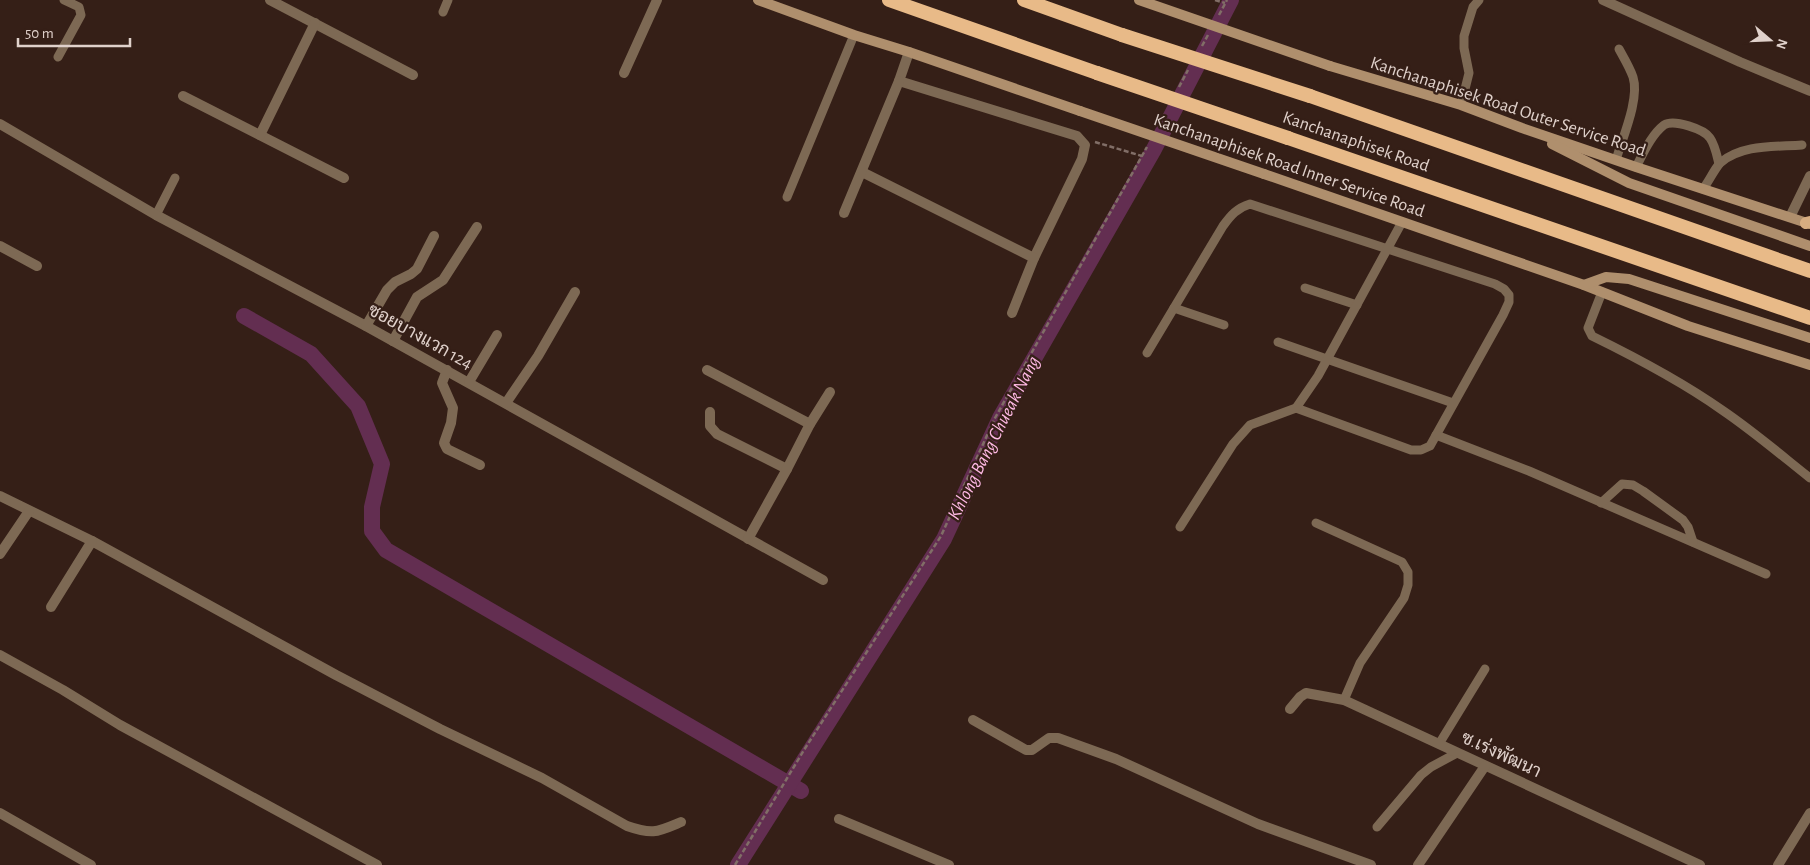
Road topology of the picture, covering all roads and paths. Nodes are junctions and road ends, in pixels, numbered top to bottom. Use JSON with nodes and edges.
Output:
{"nodes":[{"id":1,"x":64,"y":0,"type":"edge"},
{"id":2,"x":270,"y":0,"type":"edge"},
{"id":3,"x":448,"y":0,"type":"edge"},
{"id":4,"x":657,"y":0,"type":"edge"},
{"id":5,"x":758,"y":0,"type":"edge"},
{"id":6,"x":890,"y":0,"type":"edge"},
{"id":7,"x":1024,"y":0,"type":"edge"},
{"id":8,"x":1139,"y":0,"type":"edge"},
{"id":9,"x":1215,"y":0,"type":"edge"},
{"id":10,"x":1479,"y":0,"type":"edge"},
{"id":11,"x":1603,"y":0,"type":"edge"},
{"id":12,"x":1226,"y":2,"type":"edge"},
{"id":13,"x":443,"y":12,"type":"dead end"},
{"id":14,"x":1215,"y":21,"type":"dead end"},
{"id":15,"x":315,"y":23,"type":"junction"},
{"id":16,"x":1211,"y":29,"type":"dead end"},
{"id":17,"x":854,"y":35,"type":"junction"},
{"id":18,"x":1202,"y":46,"type":"dead end"},
{"id":19,"x":1619,"y":49,"type":"dead end"},
{"id":20,"x":909,"y":52,"type":"junction"},
{"id":21,"x":58,"y":57,"type":"dead end"},
{"id":22,"x":1192,"y":63,"type":"dead end"},
{"id":23,"x":624,"y":73,"type":"dead end"},
{"id":24,"x":413,"y":75,"type":"dead end"},
{"id":25,"x":899,"y":81,"type":"junction"},
{"id":26,"x":1179,"y":88,"type":"dead end"},
{"id":27,"x":1810,"y":91,"type":"edge"},
{"id":28,"x":183,"y":96,"type":"dead end"},
{"id":29,"x":1169,"y":105,"type":"dead end"},
{"id":30,"x":1461,"y":105,"type":"junction"},
{"id":31,"x":0,"y":124,"type":"edge"},
{"id":32,"x":1522,"y":128,"type":"junction"},
{"id":33,"x":1156,"y":130,"type":"dead end"},
{"id":34,"x":260,"y":135,"type":"junction"},
{"id":35,"x":1077,"y":136,"type":"junction"},
{"id":36,"x":1151,"y":139,"type":"dead end"},
{"id":37,"x":1802,"y":145,"type":"dead end"},
{"id":38,"x":1142,"y":156,"type":"junction"},
{"id":39,"x":1616,"y":160,"type":"junction"},
{"id":40,"x":1719,"y":164,"type":"junction"},
{"id":41,"x":1636,"y":168,"type":"junction"},
{"id":42,"x":862,"y":172,"type":"junction"},
{"id":43,"x":1810,"y":176,"type":"edge"},
{"id":44,"x":175,"y":178,"type":"dead end"},
{"id":45,"x":344,"y":178,"type":"dead end"},
{"id":46,"x":1703,"y":189,"type":"junction"},
{"id":47,"x":787,"y":196,"type":"dead end"},
{"id":48,"x":844,"y":212,"type":"dead end"},
{"id":49,"x":156,"y":215,"type":"junction"},
{"id":50,"x":1790,"y":216,"type":"junction"},
{"id":51,"x":1402,"y":222,"type":"junction"},
{"id":52,"x":1809,"y":223,"type":"edge"},
{"id":53,"x":477,"y":227,"type":"dead end"},
{"id":54,"x":434,"y":236,"type":"dead end"},
{"id":55,"x":0,"y":246,"type":"edge"},
{"id":56,"x":1810,"y":246,"type":"edge"},
{"id":57,"x":1388,"y":249,"type":"junction"},
{"id":58,"x":1034,"y":258,"type":"junction"},
{"id":59,"x":37,"y":266,"type":"dead end"},
{"id":60,"x":1810,"y":271,"type":"edge"},
{"id":61,"x":1584,"y":285,"type":"junction"},
{"id":62,"x":1305,"y":288,"type":"dead end"},
{"id":63,"x":575,"y":292,"type":"dead end"},
{"id":64,"x":1602,"y":292,"type":"junction"},
{"id":65,"x":1357,"y":305,"type":"junction"},
{"id":66,"x":1174,"y":308,"type":"junction"},
{"id":67,"x":1012,"y":313,"type":"dead end"},
{"id":68,"x":1810,"y":318,"type":"edge"},
{"id":69,"x":1224,"y":325,"type":"dead end"},
{"id":70,"x":366,"y":326,"type":"junction"},
{"id":71,"x":497,"y":335,"type":"dead end"},
{"id":72,"x":1810,"y":338,"type":"edge"},
{"id":73,"x":393,"y":341,"type":"junction"},
{"id":74,"x":1278,"y":342,"type":"dead end"},
{"id":75,"x":1147,"y":353,"type":"dead end"},
{"id":76,"x":1328,"y":358,"type":"junction"},
{"id":77,"x":1810,"y":365,"type":"edge"},
{"id":78,"x":447,"y":370,"type":"junction"},
{"id":79,"x":707,"y":370,"type":"dead end"},
{"id":80,"x":469,"y":382,"type":"junction"},
{"id":81,"x":830,"y":392,"type":"dead end"},
{"id":82,"x":506,"y":403,"type":"junction"},
{"id":83,"x":1453,"y":403,"type":"junction"},
{"id":84,"x":1296,"y":408,"type":"junction"},
{"id":85,"x":710,"y":412,"type":"dead end"},
{"id":86,"x":810,"y":424,"type":"junction"},
{"id":87,"x":1436,"y":435,"type":"junction"},
{"id":88,"x":480,"y":464,"type":"dead end"},
{"id":89,"x":787,"y":469,"type":"junction"},
{"id":90,"x":1810,"y":478,"type":"edge"},
{"id":91,"x":0,"y":496,"type":"edge"},
{"id":92,"x":1601,"y":503,"type":"junction"},
{"id":93,"x":29,"y":511,"type":"junction"},
{"id":94,"x":1316,"y":522,"type":"dead end"},
{"id":95,"x":1180,"y":527,"type":"dead end"},
{"id":96,"x":748,"y":539,"type":"junction"},
{"id":97,"x":92,"y":541,"type":"junction"},
{"id":98,"x":1693,"y":542,"type":"junction"},
{"id":99,"x":0,"y":554,"type":"edge"},
{"id":100,"x":1766,"y":574,"type":"dead end"},
{"id":101,"x":823,"y":580,"type":"dead end"},
{"id":102,"x":51,"y":607,"type":"dead end"},
{"id":103,"x":0,"y":655,"type":"edge"},
{"id":104,"x":1486,"y":669,"type":"dead end"},
{"id":105,"x":1344,"y":700,"type":"junction"},
{"id":106,"x":1290,"y":709,"type":"dead end"},
{"id":107,"x":973,"y":720,"type":"dead end"},
{"id":108,"x":1439,"y":744,"type":"junction"},
{"id":109,"x":1457,"y":753,"type":"junction"},
{"id":110,"x":1485,"y":766,"type":"junction"},
{"id":111,"x":0,"y":813,"type":"edge"},
{"id":112,"x":1810,"y":814,"type":"edge"},
{"id":113,"x":839,"y":819,"type":"dead end"},
{"id":114,"x":682,"y":822,"type":"dead end"},
{"id":115,"x":1377,"y":827,"type":"dead end"},
{"id":116,"x":91,"y":865,"type":"edge"},
{"id":117,"x":377,"y":865,"type":"edge"},
{"id":118,"x":735,"y":865,"type":"edge"},
{"id":119,"x":949,"y":865,"type":"edge"},
{"id":120,"x":1370,"y":865,"type":"edge"},
{"id":121,"x":1418,"y":865,"type":"edge"},
{"id":122,"x":1700,"y":865,"type":"edge"},
{"id":123,"x":1778,"y":865,"type":"edge"}],
"edges":[{"from":1,"to":21,"type":"lane"},
{"from":2,"to":15,"type":"street"},
{"from":3,"to":13,"type":"lane"},
{"from":4,"to":23,"type":"street"},
{"from":5,"to":17,"type":"main road","name":"Kanchanaphisek Road Inner Service Road"},
{"from":6,"to":68,"type":"highway","name":"Kanchanaphisek Road","bridge":true},
{"from":7,"to":60,"type":"highway","name":"Kanchanaphisek Road","bridge":true},
{"from":8,"to":30,"type":"main road","name":"Kanchanaphisek Road Outer Service Road","bridge":true},
{"from":9,"to":12,"type":"path"},
{"from":10,"to":30,"type":"lane"},
{"from":11,"to":27,"type":"street"},
{"from":12,"to":14,"type":"path"},
{"from":15,"to":24,"type":"street"},
{"from":15,"to":34,"type":"street"},
{"from":16,"to":18,"type":"path"},
{"from":17,"to":20,"type":"main road","name":"Kanchanaphisek Road Inner Service Road"},
{"from":17,"to":47,"type":"lane"},
{"from":19,"to":39,"type":"lane"},
{"from":20,"to":25,"type":"street"},
{"from":20,"to":51,"type":"main road","name":"Kanchanaphisek Road Inner Service Road","bridge":true},
{"from":22,"to":26,"type":"path"},
{"from":25,"to":35,"type":"street"},
{"from":25,"to":42,"type":"street"},
{"from":28,"to":34,"type":"street"},
{"from":29,"to":33,"type":"path"},
{"from":30,"to":32,"type":"main road","name":"Kanchanaphisek Road Outer Service Road"},
{"from":31,"to":49,"type":"street","name":"ซอยบางแวก 124"},
{"from":32,"to":39,"type":"main road","name":"Kanchanaphisek Road Outer Service Road"},
{"from":32,"to":56,"type":"main road"},
{"from":34,"to":45,"type":"street"},
{"from":35,"to":38,"type":"path"},
{"from":35,"to":58,"type":"street"},
{"from":36,"to":38,"type":"path"},
{"from":37,"to":40,"type":"lane"},
{"from":38,"to":118,"type":"path"},
{"from":39,"to":41,"type":"main road","name":"Kanchanaphisek Road Outer Service Road"},
{"from":40,"to":41,"type":"lane"},
{"from":40,"to":46,"type":"lane"},
{"from":41,"to":46,"type":"main road","name":"Kanchanaphisek Road Outer Service Road"},
{"from":42,"to":48,"type":"street"},
{"from":42,"to":58,"type":"street"},
{"from":43,"to":50,"type":"street"},
{"from":44,"to":49,"type":"lane"},
{"from":46,"to":50,"type":"main road","name":"Kanchanaphisek Road Outer Service Road"},
{"from":49,"to":70,"type":"street","name":"ซอยบางแวก 124"},
{"from":50,"to":52,"type":"main road","name":"Kanchanaphisek Road Outer Service Road"},
{"from":51,"to":57,"type":"lane"},
{"from":51,"to":61,"type":"main road","name":"Kanchanaphisek Road Inner Service Road"},
{"from":53,"to":73,"type":"street"},
{"from":54,"to":70,"type":"street"},
{"from":55,"to":59,"type":"street"},
{"from":57,"to":65,"type":"lane"},
{"from":57,"to":66,"type":"lane"},
{"from":57,"to":83,"type":"lane"},
{"from":58,"to":67,"type":"street"},
{"from":61,"to":64,"type":"main road","name":"Kanchanaphisek Road Inner Service Road"},
{"from":61,"to":72,"type":"main road"},
{"from":62,"to":65,"type":"lane"},
{"from":63,"to":82,"type":"street"},
{"from":64,"to":77,"type":"main road","name":"Kanchanaphisek Road Inner Service Road"},
{"from":64,"to":90,"type":"lane"},
{"from":65,"to":76,"type":"lane"},
{"from":66,"to":69,"type":"lane"},
{"from":66,"to":75,"type":"lane"},
{"from":70,"to":73,"type":"street","name":"ซอยบางแวก 124"},
{"from":71,"to":80,"type":"street"},
{"from":73,"to":78,"type":"street","name":"ซอยบางแวก 124"},
{"from":74,"to":76,"type":"lane"},
{"from":76,"to":83,"type":"lane"},
{"from":76,"to":84,"type":"lane"},
{"from":78,"to":80,"type":"street","name":"ซอยบางแวก 124"},
{"from":78,"to":88,"type":"street"},
{"from":79,"to":86,"type":"street"},
{"from":80,"to":82,"type":"street","name":"ซอยบางแวก 124"},
{"from":81,"to":86,"type":"street"},
{"from":82,"to":96,"type":"street","name":"ซอยบางแวก 124"},
{"from":83,"to":87,"type":"lane"},
{"from":84,"to":87,"type":"lane"},
{"from":84,"to":95,"type":"lane"},
{"from":85,"to":89,"type":"street"},
{"from":86,"to":89,"type":"street"},
{"from":87,"to":92,"type":"lane"},
{"from":89,"to":96,"type":"street"},
{"from":91,"to":93,"type":"street"},
{"from":92,"to":98,"type":"lane"},
{"from":92,"to":98,"type":"lane"},
{"from":93,"to":97,"type":"street"},
{"from":93,"to":99,"type":"street"},
{"from":94,"to":105,"type":"lane"},
{"from":96,"to":101,"type":"street","name":"ซอยบางแวก 124"},
{"from":97,"to":102,"type":"street"},
{"from":97,"to":114,"type":"street"},
{"from":98,"to":100,"type":"lane"},
{"from":103,"to":117,"type":"street"},
{"from":104,"to":108,"type":"lane"},
{"from":105,"to":106,"type":"street","name":"ซ.เร่งพัฒนา"},
{"from":105,"to":108,"type":"street","name":"ซ.เร่งพัฒนา"},
{"from":107,"to":120,"type":"street"},
{"from":108,"to":109,"type":"street","name":"ซ.เร่งพัฒนา"},
{"from":109,"to":110,"type":"street","name":"ซ.เร่งพัฒนา"},
{"from":109,"to":115,"type":"lane"},
{"from":110,"to":121,"type":"street"},
{"from":110,"to":122,"type":"street","name":"ซ.เร่งพัฒนา"},
{"from":111,"to":116,"type":"street"},
{"from":112,"to":123,"type":"street"},
{"from":113,"to":119,"type":"street"}]}
